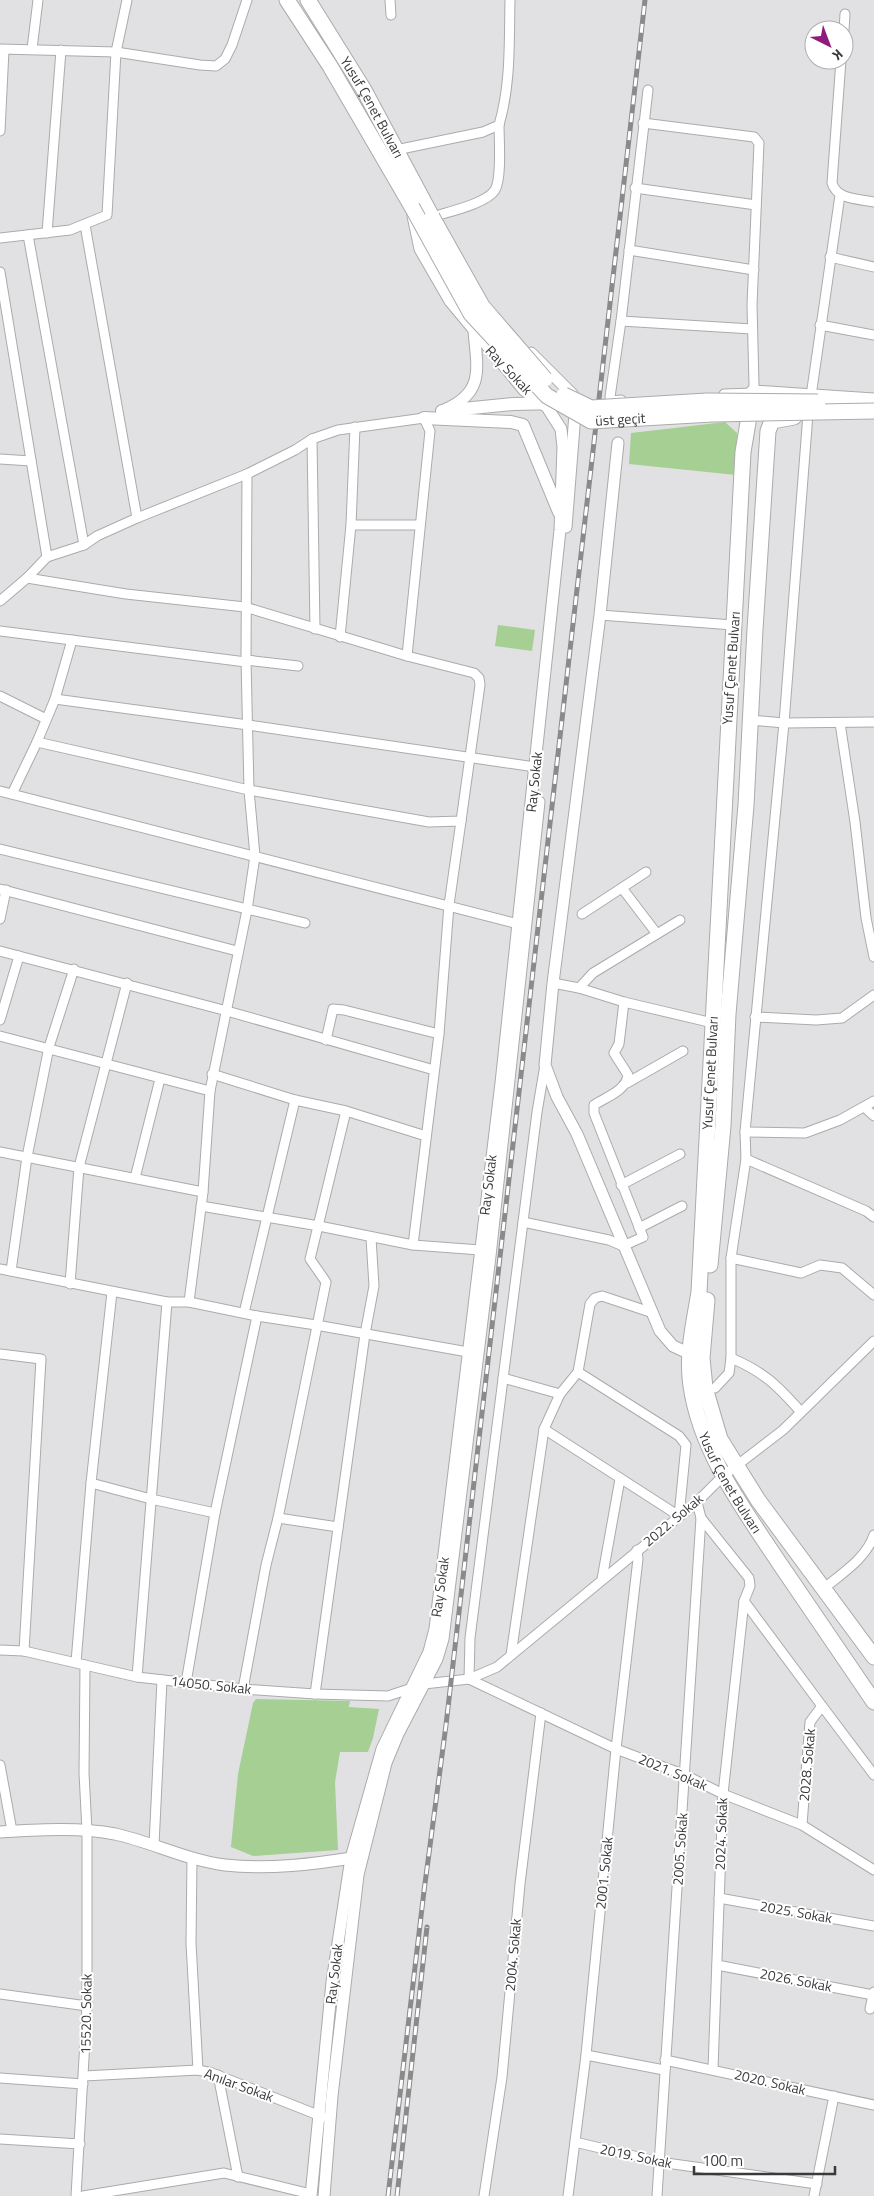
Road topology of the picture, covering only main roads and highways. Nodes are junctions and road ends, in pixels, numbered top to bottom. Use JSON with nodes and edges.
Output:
{"nodes":[{"id":1,"x":288,"y":0,"type":"edge"},
{"id":2,"x":308,"y":0,"type":"edge"},
{"id":3,"x":412,"y":207,"type":"joint"},
{"id":4,"x":574,"y":402,"type":"road end"},
{"id":5,"x":874,"y":402,"type":"edge"},
{"id":6,"x":442,"y":411,"type":"road end"},
{"id":7,"x":874,"y":411,"type":"edge"},
{"id":8,"x":424,"y":418,"type":"road end"},
{"id":9,"x":559,"y":512,"type":"road end"},
{"id":10,"x":696,"y":1357,"type":"junction"},
{"id":11,"x":872,"y":1648,"type":"edge"},
{"id":12,"x":874,"y":1702,"type":"edge"}],
"edges":[{"from":1,"to":3,"type":"highway","name":"Yusuf Çenet Bulvarı"},
{"from":2,"to":5,"type":"highway","name":"Yusuf Çenet Bulvarı","bridge":true},
{"from":3,"to":7,"type":"highway","name":"üst geçit","bridge":true},
{"from":4,"to":6,"type":"main road"},
{"from":5,"to":10,"type":"highway","name":"Yusuf Çenet Bulvarı"},
{"from":7,"to":10,"type":"highway","name":"Yusuf Çenet Bulvarı"},
{"from":8,"to":9,"type":"main road"},
{"from":10,"to":11,"type":"highway","name":"Yusuf Çenet Bulvarı"},
{"from":10,"to":12,"type":"highway","name":"Yusuf Çenet Bulvarı"}]}
